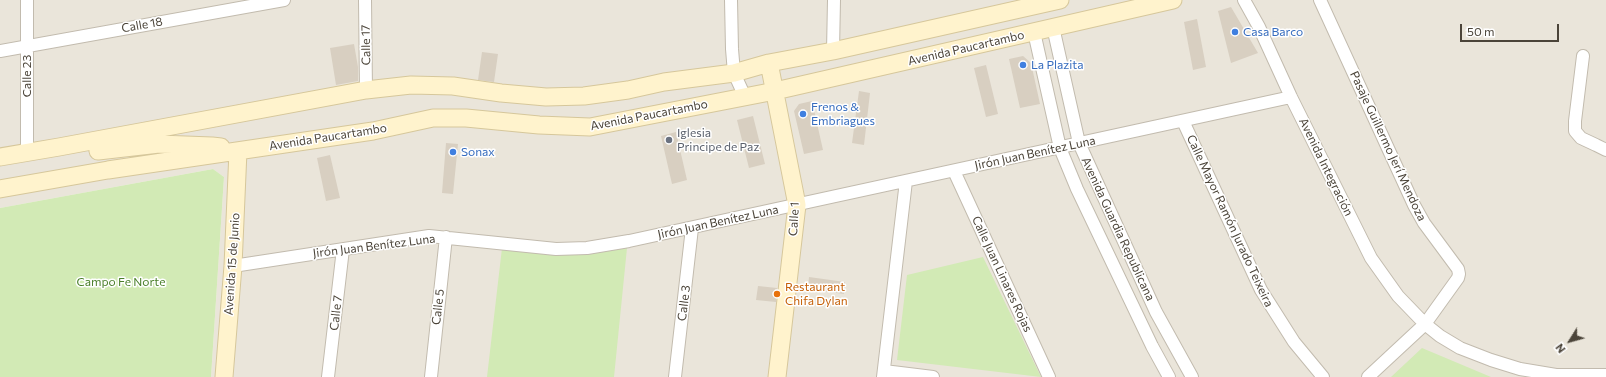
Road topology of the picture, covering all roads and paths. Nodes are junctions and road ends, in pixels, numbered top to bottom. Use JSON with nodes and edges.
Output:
{"nodes":[{"id":1,"x":27,"y":0,"type":"edge"},
{"id":2,"x":284,"y":0,"type":"edge"},
{"id":3,"x":365,"y":0,"type":"edge"},
{"id":4,"x":731,"y":0,"type":"edge"},
{"id":5,"x":834,"y":0,"type":"edge"},
{"id":6,"x":1060,"y":0,"type":"edge"},
{"id":7,"x":1173,"y":0,"type":"edge"},
{"id":8,"x":1244,"y":0,"type":"edge"},
{"id":9,"x":1320,"y":0,"type":"edge"},
{"id":10,"x":258,"y":2,"type":"edge"},
{"id":11,"x":1053,"y":27,"type":"junction"},
{"id":12,"x":1034,"y":32,"type":"junction"},
{"id":13,"x":28,"y":46,"type":"junction"},
{"id":14,"x":0,"y":51,"type":"edge"},
{"id":15,"x":833,"y":51,"type":"junction"},
{"id":16,"x":1583,"y":56,"type":"dead end"},
{"id":17,"x":769,"y":63,"type":"junction"},
{"id":18,"x":734,"y":73,"type":"junction"},
{"id":19,"x":366,"y":90,"type":"junction"},
{"id":20,"x":775,"y":91,"type":"junction"},
{"id":21,"x":745,"y":97,"type":"junction"},
{"id":22,"x":1291,"y":97,"type":"junction"},
{"id":23,"x":1183,"y":121,"type":"junction"},
{"id":24,"x":1079,"y":143,"type":"junction"},
{"id":25,"x":59,"y":147,"type":"junction"},
{"id":26,"x":1060,"y":148,"type":"junction"},
{"id":27,"x":1606,"y":150,"type":"edge"},
{"id":28,"x":238,"y":151,"type":"junction"},
{"id":29,"x":28,"y":152,"type":"junction"},
{"id":30,"x":0,"y":157,"type":"edge"},
{"id":31,"x":954,"y":171,"type":"junction"},
{"id":32,"x":906,"y":181,"type":"junction"},
{"id":33,"x":0,"y":189,"type":"edge"},
{"id":34,"x":797,"y":205,"type":"junction"},
{"id":35,"x":692,"y":228,"type":"junction"},
{"id":36,"x":446,"y":238,"type":"junction"},
{"id":37,"x":343,"y":249,"type":"junction"},
{"id":38,"x":233,"y":266,"type":"junction"},
{"id":39,"x":1425,"y":324,"type":"junction"},
{"id":40,"x":884,"y":374,"type":"edge"},
{"id":41,"x":1606,"y":375,"type":"edge"},
{"id":42,"x":224,"y":377,"type":"edge"},
{"id":43,"x":328,"y":377,"type":"edge"},
{"id":44,"x":431,"y":377,"type":"edge"},
{"id":45,"x":675,"y":377,"type":"edge"},
{"id":46,"x":777,"y":377,"type":"edge"},
{"id":47,"x":933,"y":377,"type":"edge"},
{"id":48,"x":1049,"y":377,"type":"edge"},
{"id":49,"x":1169,"y":377,"type":"edge"},
{"id":50,"x":1192,"y":377,"type":"edge"},
{"id":51,"x":1323,"y":377,"type":"edge"},
{"id":52,"x":1368,"y":377,"type":"edge"}],
"edges":[{"from":1,"to":13,"type":"street","name":"Calle 23"},
{"from":2,"to":10,"type":"street","name":"Calle 18"},
{"from":3,"to":19,"type":"street","name":"Calle 17"},
{"from":4,"to":18,"type":"street"},
{"from":5,"to":15,"type":"street"},
{"from":6,"to":15,"type":"main road"},
{"from":7,"to":11,"type":"main road","name":"Avenida Paucartambo"},
{"from":8,"to":22,"type":"street","name":"Avenida Integración"},
{"from":9,"to":39,"type":"street","name":"Pasaje Guillermo Jerí Mendoza"},
{"from":10,"to":13,"type":"street","name":"Calle 18"},
{"from":11,"to":12,"type":"main road","name":"Avenida Paucartambo"},
{"from":11,"to":24,"type":"street","name":"Avenida Guardia Republicana"},
{"from":12,"to":20,"type":"main road","name":"Avenida Paucartambo"},
{"from":12,"to":26,"type":"street","name":"Avenida Guardia Republicana"},
{"from":13,"to":14,"type":"street","name":"Calle 18"},
{"from":13,"to":29,"type":"street","name":"Calle 23"},
{"from":15,"to":17,"type":"main road"},
{"from":16,"to":27,"type":"street"},
{"from":17,"to":18,"type":"main road"},
{"from":17,"to":20,"type":"main road","name":"Calle 1"},
{"from":18,"to":19,"type":"main road"},
{"from":18,"to":21,"type":"street"},
{"from":19,"to":25,"type":"main road"},
{"from":20,"to":21,"type":"main road","name":"Avenida Paucartambo"},
{"from":20,"to":34,"type":"main road","name":"Calle 1"},
{"from":21,"to":28,"type":"main road","name":"Avenida Paucartambo"},
{"from":22,"to":23,"type":"street","name":"Jirón Juan Benítez Luna"},
{"from":22,"to":39,"type":"street","name":"Avenida Integración"},
{"from":23,"to":24,"type":"street","name":"Jirón Juan Benítez Luna"},
{"from":23,"to":51,"type":"street","name":"Calle Mayor Ramón Jurado Teixeira"},
{"from":24,"to":26,"type":"street","name":"Jirón Juan Benítez Luna"},
{"from":24,"to":50,"type":"street","name":"Avenida Guardia Republicana"},
{"from":25,"to":28,"type":"main road"},
{"from":25,"to":29,"type":"main road"},
{"from":26,"to":31,"type":"street","name":"Jirón Juan Benítez Luna"},
{"from":26,"to":49,"type":"street","name":"Avenida Guardia Republicana"},
{"from":28,"to":33,"type":"main road","name":"Avenida Paucartambo"},
{"from":28,"to":38,"type":"main road","name":"Avenida 15 de Junio"},
{"from":29,"to":30,"type":"main road"},
{"from":31,"to":32,"type":"street","name":"Jirón Juan Benítez Luna"},
{"from":31,"to":48,"type":"street","name":"Calle Juan Linares Rojas"},
{"from":32,"to":34,"type":"street","name":"Jirón Juan Benítez Luna"},
{"from":32,"to":40,"type":"street"},
{"from":34,"to":35,"type":"street","name":"Jirón Juan Benítez Luna"},
{"from":34,"to":46,"type":"main road","name":"Calle 1"},
{"from":35,"to":36,"type":"street","name":"Jirón Juan Benítez Luna"},
{"from":35,"to":45,"type":"street","name":"Calle 3"},
{"from":36,"to":37,"type":"street","name":"Jirón Juan Benítez Luna"},
{"from":36,"to":44,"type":"street","name":"Calle 5"},
{"from":37,"to":38,"type":"street","name":"Jirón Juan Benítez Luna"},
{"from":37,"to":43,"type":"street","name":"Calle 7"},
{"from":38,"to":42,"type":"main road","name":"Avenida 15 de Junio"},
{"from":39,"to":41,"type":"street","name":"Avenida Integración"},
{"from":39,"to":52,"type":"street","name":"Pasaje Guillermo Jerí Mendoza"},
{"from":40,"to":47,"type":"street"}]}
